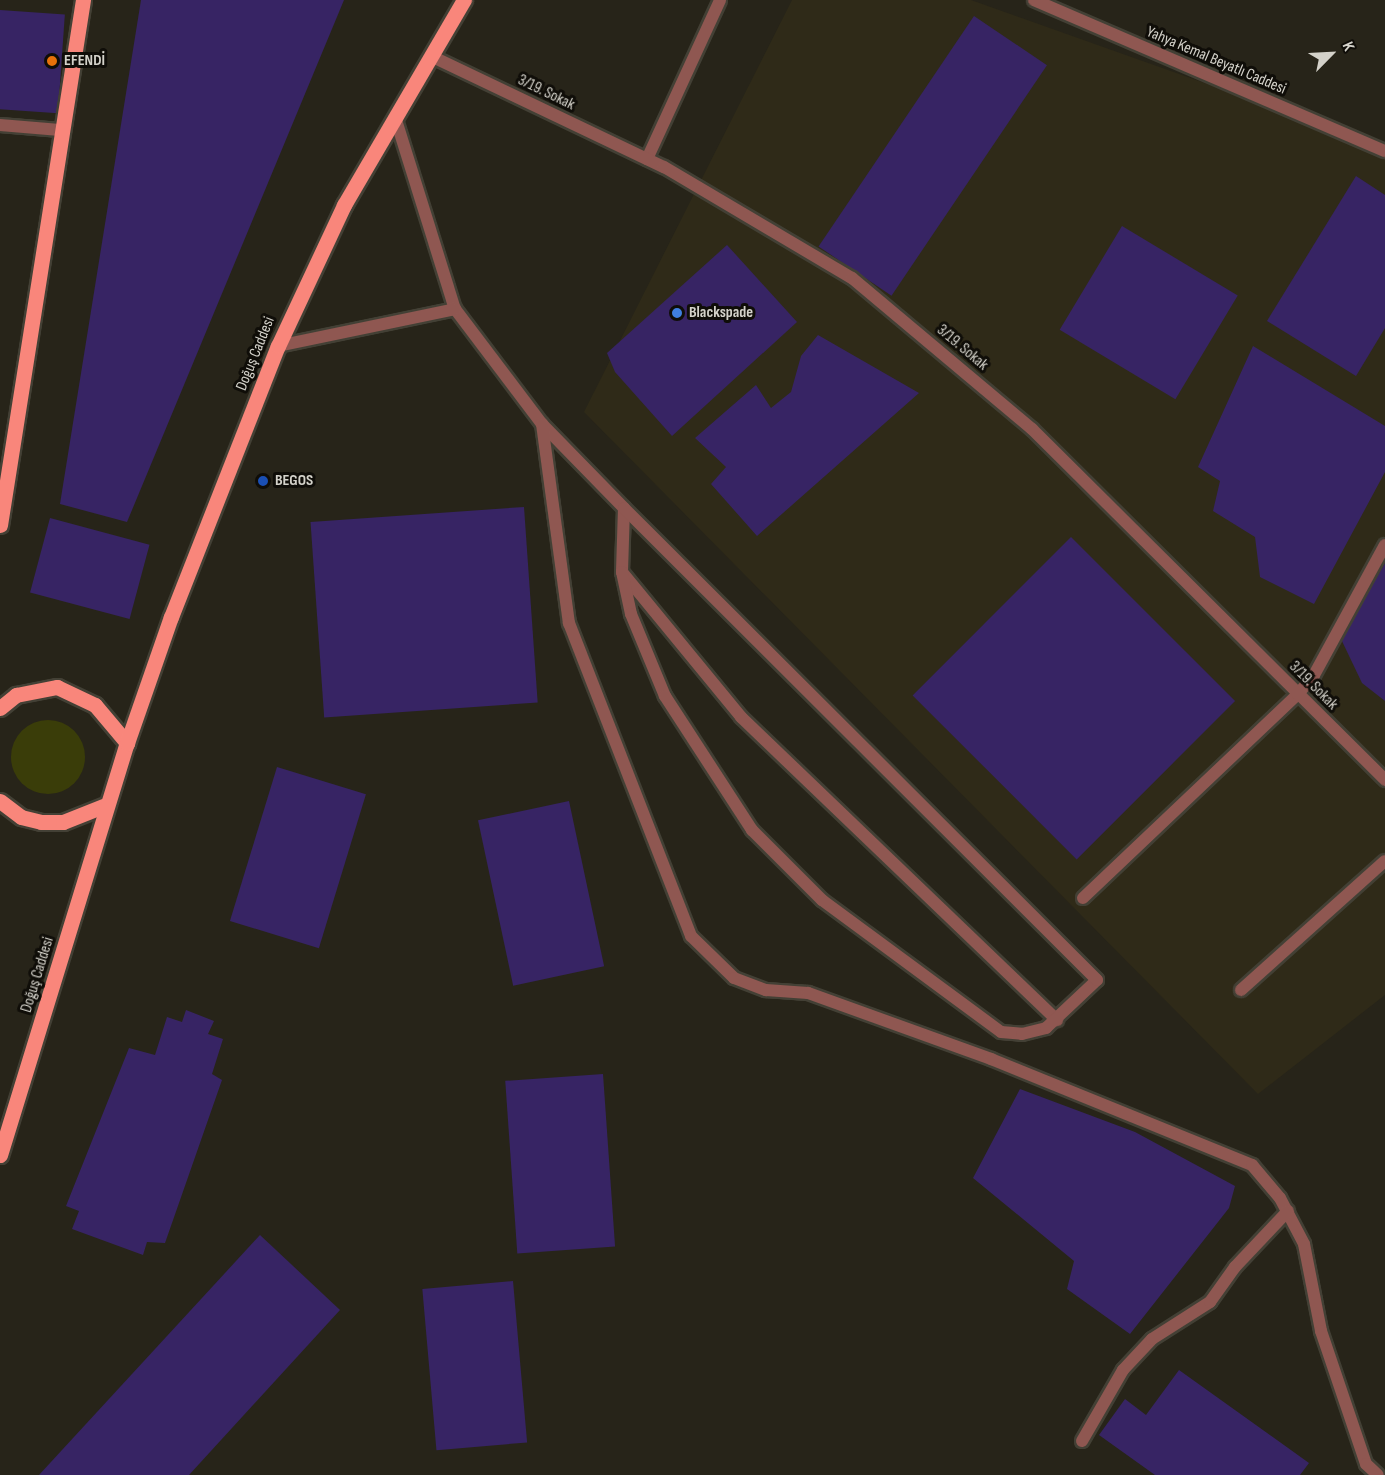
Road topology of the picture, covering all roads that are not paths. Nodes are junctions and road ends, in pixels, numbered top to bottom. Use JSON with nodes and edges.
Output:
{"nodes":[{"id":1,"x":83,"y":0,"type":"edge"},
{"id":2,"x":464,"y":0,"type":"edge"},
{"id":3,"x":720,"y":0,"type":"edge"},
{"id":4,"x":1034,"y":0,"type":"edge"},
{"id":5,"x":433,"y":57,"type":"junction"},
{"id":6,"x":396,"y":120,"type":"junction"},
{"id":7,"x":0,"y":125,"type":"edge"},
{"id":8,"x":60,"y":130,"type":"junction"},
{"id":9,"x":1385,"y":152,"type":"edge"},
{"id":10,"x":647,"y":159,"type":"junction"},
{"id":11,"x":455,"y":309,"type":"junction"},
{"id":12,"x":278,"y":346,"type":"junction"},
{"id":13,"x":542,"y":424,"type":"junction"},
{"id":14,"x":6,"y":440,"type":"edge"},
{"id":15,"x":624,"y":508,"type":"junction"},
{"id":16,"x":0,"y":525,"type":"edge"},
{"id":17,"x":1385,"y":545,"type":"edge"},
{"id":18,"x":622,"y":572,"type":"junction"},
{"id":19,"x":1298,"y":694,"type":"junction"},
{"id":20,"x":0,"y":708,"type":"edge"},
{"id":21,"x":127,"y":743,"type":"junction"},
{"id":22,"x":1385,"y":780,"type":"edge"},
{"id":23,"x":0,"y":801,"type":"edge"},
{"id":24,"x":106,"y":805,"type":"junction"},
{"id":25,"x":1385,"y":861,"type":"edge"},
{"id":26,"x":1083,"y":898,"type":"dead end"},
{"id":27,"x":1241,"y":990,"type":"dead end"},
{"id":28,"x":1057,"y":1020,"type":"junction"},
{"id":29,"x":0,"y":1155,"type":"edge"},
{"id":30,"x":1288,"y":1212,"type":"junction"},
{"id":31,"x":1082,"y":1441,"type":"dead end"},
{"id":32,"x":1378,"y":1475,"type":"edge"}],
"edges":[{"from":1,"to":8,"type":"main road"},
{"from":2,"to":5,"type":"main road","name":"Doğuş Caddesi"},
{"from":3,"to":10,"type":"street"},
{"from":4,"to":9,"type":"street","name":"Yahya Kemal Beyatlı Caddesi"},
{"from":5,"to":6,"type":"main road","name":"Doğuş Caddesi"},
{"from":5,"to":10,"type":"street","name":"3/19. Sokak"},
{"from":6,"to":11,"type":"street"},
{"from":6,"to":12,"type":"main road","name":"Doğuş Caddesi"},
{"from":7,"to":8,"type":"street"},
{"from":8,"to":14,"type":"main road"},
{"from":10,"to":19,"type":"street","name":"3/19. Sokak"},
{"from":11,"to":12,"type":"street"},
{"from":11,"to":13,"type":"street"},
{"from":12,"to":21,"type":"main road","name":"Doğuş Caddesi"},
{"from":13,"to":15,"type":"street"},
{"from":13,"to":30,"type":"street"},
{"from":14,"to":16,"type":"main road"},
{"from":15,"to":18,"type":"street"},
{"from":15,"to":28,"type":"street"},
{"from":17,"to":19,"type":"street"},
{"from":18,"to":28,"type":"street"},
{"from":18,"to":28,"type":"street"},
{"from":19,"to":22,"type":"street","name":"3/19. Sokak"},
{"from":19,"to":26,"type":"street"},
{"from":20,"to":21,"type":"main road"},
{"from":21,"to":24,"type":"main road","name":"Doğuş Caddesi"},
{"from":23,"to":24,"type":"main road"},
{"from":24,"to":29,"type":"main road","name":"Doğuş Caddesi"},
{"from":25,"to":27,"type":"street"},
{"from":30,"to":31,"type":"street"},
{"from":30,"to":32,"type":"street"}]}
